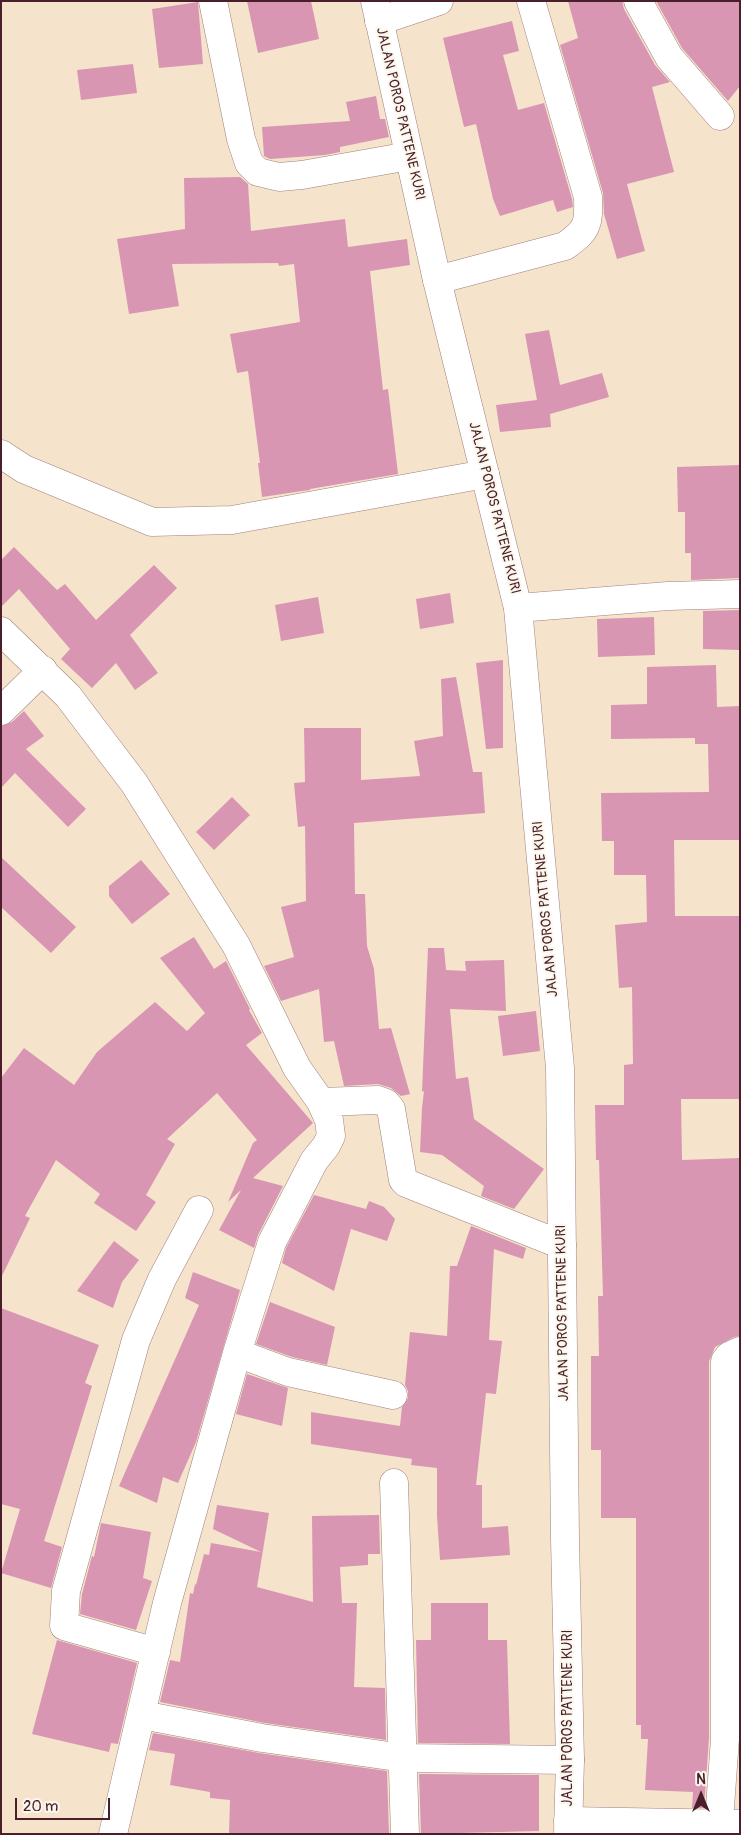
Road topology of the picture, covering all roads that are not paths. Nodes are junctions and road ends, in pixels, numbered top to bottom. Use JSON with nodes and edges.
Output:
{"nodes":[{"id":1,"x":212,"y":1,"type":"edge"},
{"id":2,"x":440,"y":1,"type":"edge"},
{"id":3,"x":532,"y":1,"type":"edge"},
{"id":4,"x":638,"y":1,"type":"edge"},
{"id":5,"x":377,"y":11,"type":"edge"},
{"id":6,"x":720,"y":116,"type":"dead end"},
{"id":7,"x":409,"y":156,"type":"junction"},
{"id":8,"x":437,"y":280,"type":"junction"},
{"id":9,"x":1,"y":454,"type":"edge"},
{"id":10,"x":485,"y":474,"type":"junction"},
{"id":11,"x":740,"y":594,"type":"edge"},
{"id":12,"x":518,"y":608,"type":"junction"},
{"id":13,"x":1,"y":631,"type":"edge"},
{"id":14,"x":43,"y":670,"type":"junction"},
{"id":15,"x":1,"y":711,"type":"edge"},
{"id":16,"x":321,"y":1102,"type":"junction"},
{"id":17,"x":199,"y":1210,"type":"dead end"},
{"id":18,"x":562,"y":1245,"type":"junction"},
{"id":19,"x":740,"y":1351,"type":"edge"},
{"id":20,"x":237,"y":1353,"type":"junction"},
{"id":21,"x":393,"y":1395,"type":"dead end"},
{"id":22,"x":394,"y":1482,"type":"dead end"},
{"id":23,"x":156,"y":1652,"type":"junction"},
{"id":24,"x":142,"y":1715,"type":"junction"},
{"id":25,"x":404,"y":1758,"type":"junction"},
{"id":26,"x":570,"y":1760,"type":"junction"},
{"id":27,"x":568,"y":1827,"type":"edge"},
{"id":28,"x":725,"y":1827,"type":"edge"},
{"id":29,"x":113,"y":1834,"type":"edge"},
{"id":30,"x":405,"y":1834,"type":"edge"}],
"edges":[{"from":1,"to":7,"type":"street"},
{"from":2,"to":5,"type":"street"},
{"from":3,"to":8,"type":"street"},
{"from":4,"to":6,"type":"street"},
{"from":5,"to":7,"type":"street","name":"JALAN POROS PATTENE KURI"},
{"from":7,"to":8,"type":"street","name":"JALAN POROS PATTENE KURI"},
{"from":8,"to":10,"type":"street","name":"JALAN POROS PATTENE KURI"},
{"from":9,"to":10,"type":"street"},
{"from":10,"to":12,"type":"street","name":"JALAN POROS PATTENE KURI"},
{"from":11,"to":12,"type":"street"},
{"from":12,"to":18,"type":"street","name":"JALAN POROS PATTENE KURI"},
{"from":13,"to":14,"type":"street"},
{"from":14,"to":15,"type":"street"},
{"from":14,"to":16,"type":"street"},
{"from":16,"to":18,"type":"street"},
{"from":16,"to":20,"type":"street"},
{"from":17,"to":23,"type":"street"},
{"from":18,"to":26,"type":"street","name":"JALAN POROS PATTENE KURI"},
{"from":19,"to":28,"type":"street"},
{"from":20,"to":21,"type":"street"},
{"from":20,"to":23,"type":"street"},
{"from":22,"to":25,"type":"street"},
{"from":23,"to":24,"type":"street"},
{"from":24,"to":25,"type":"street"},
{"from":24,"to":29,"type":"street"},
{"from":25,"to":26,"type":"street"},
{"from":25,"to":30,"type":"street"},
{"from":26,"to":27,"type":"street","name":"JALAN POROS PATTENE KURI"},
{"from":27,"to":28,"type":"street"}]}
